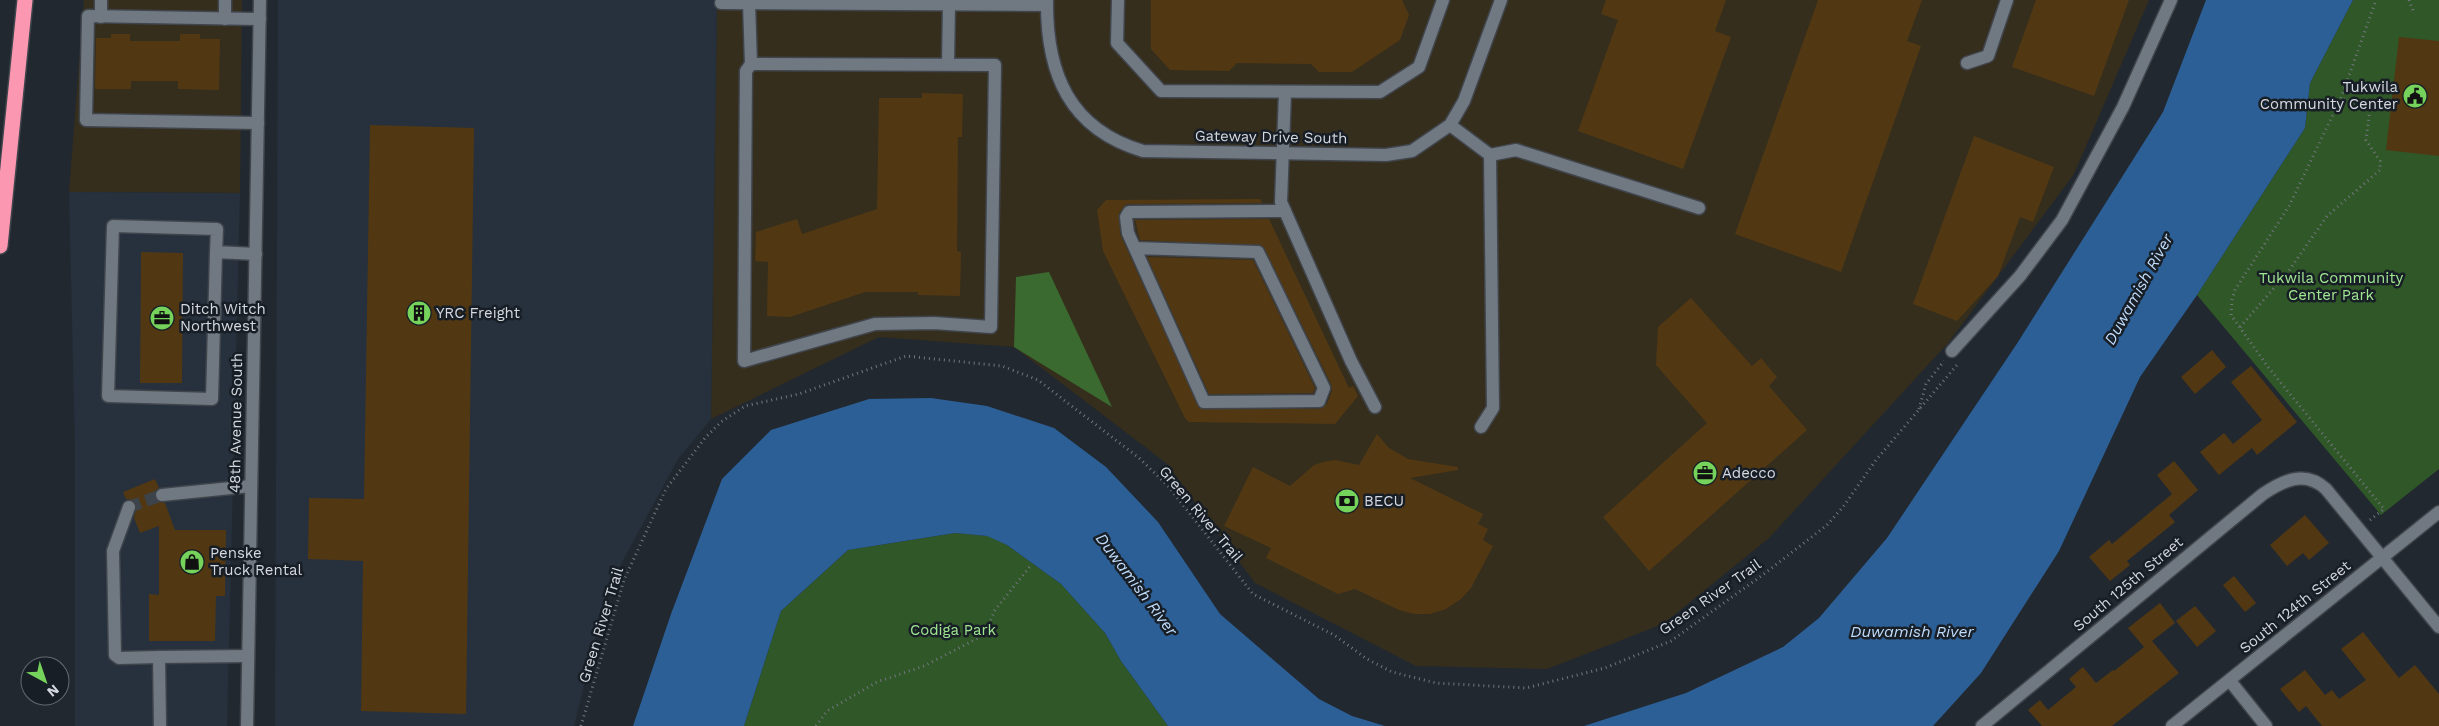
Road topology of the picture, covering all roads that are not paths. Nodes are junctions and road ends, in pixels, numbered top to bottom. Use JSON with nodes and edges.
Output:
{"nodes":[{"id":1,"x":25,"y":0,"type":"edge"},
{"id":2,"x":102,"y":0,"type":"edge"},
{"id":3,"x":225,"y":0,"type":"edge"},
{"id":4,"x":260,"y":0,"type":"edge"},
{"id":5,"x":1118,"y":0,"type":"edge"},
{"id":6,"x":1443,"y":0,"type":"edge"},
{"id":7,"x":1502,"y":0,"type":"edge"},
{"id":8,"x":2007,"y":0,"type":"edge"},
{"id":9,"x":2171,"y":0,"type":"edge"},
{"id":10,"x":1047,"y":2,"type":"edge"},
{"id":11,"x":721,"y":3,"type":"dead end"},
{"id":12,"x":748,"y":3,"type":"junction"},
{"id":13,"x":949,"y":4,"type":"junction"},
{"id":14,"x":101,"y":16,"type":"junction"},
{"id":15,"x":225,"y":19,"type":"junction"},
{"id":16,"x":260,"y":19,"type":"junction"},
{"id":17,"x":1967,"y":63,"type":"dead end"},
{"id":18,"x":751,"y":64,"type":"junction"},
{"id":19,"x":948,"y":64,"type":"junction"},
{"id":20,"x":1285,"y":92,"type":"junction"},
{"id":21,"x":258,"y":123,"type":"junction"},
{"id":22,"x":1450,"y":125,"type":"junction"},
{"id":23,"x":1283,"y":155,"type":"junction"},
{"id":24,"x":1490,"y":155,"type":"junction"},
{"id":25,"x":1699,"y":208,"type":"dead end"},
{"id":26,"x":1285,"y":212,"type":"junction"},
{"id":27,"x":0,"y":246,"type":"edge"},
{"id":28,"x":1135,"y":248,"type":"junction"},
{"id":29,"x":216,"y":252,"type":"junction"},
{"id":30,"x":256,"y":254,"type":"junction"},
{"id":31,"x":1952,"y":351,"type":"road end"},
{"id":32,"x":1375,"y":407,"type":"dead end"},
{"id":33,"x":1481,"y":427,"type":"dead end"},
{"id":34,"x":251,"y":486,"type":"junction"},
{"id":35,"x":162,"y":495,"type":"tunnel mouth"},
{"id":36,"x":130,"y":507,"type":"dead end"},
{"id":37,"x":2439,"y":512,"type":"edge"},
{"id":38,"x":2383,"y":557,"type":"junction"},
{"id":39,"x":2439,"y":627,"type":"edge"},
{"id":40,"x":248,"y":656,"type":"junction"},
{"id":41,"x":159,"y":657,"type":"junction"},
{"id":42,"x":2230,"y":681,"type":"junction"},
{"id":43,"x":160,"y":726,"type":"edge"},
{"id":44,"x":247,"y":726,"type":"edge"},
{"id":45,"x":1982,"y":726,"type":"edge"},
{"id":46,"x":2172,"y":726,"type":"edge"},
{"id":47,"x":2266,"y":726,"type":"edge"}],
"edges":[{"from":1,"to":27,"type":"highway"},
{"from":2,"to":14,"type":"street"},
{"from":3,"to":15,"type":"street"},
{"from":4,"to":16,"type":"street","name":"48th Avenue South"},
{"from":5,"to":20,"type":"street"},
{"from":6,"to":20,"type":"street"},
{"from":7,"to":22,"type":"street","name":"Gateway Drive South"},
{"from":8,"to":17,"type":"street"},
{"from":9,"to":31,"type":"street"},
{"from":10,"to":13,"type":"street"},
{"from":10,"to":23,"type":"street","name":"Gateway Drive South"},
{"from":11,"to":12,"type":"street"},
{"from":12,"to":13,"type":"street"},
{"from":12,"to":18,"type":"street"},
{"from":13,"to":19,"type":"street"},
{"from":14,"to":15,"type":"street"},
{"from":14,"to":21,"type":"street"},
{"from":15,"to":16,"type":"street"},
{"from":16,"to":21,"type":"street","name":"48th Avenue South"},
{"from":18,"to":19,"type":"street"},
{"from":18,"to":19,"type":"street"},
{"from":20,"to":23,"type":"street"},
{"from":21,"to":30,"type":"street","name":"48th Avenue South"},
{"from":22,"to":23,"type":"street","name":"Gateway Drive South"},
{"from":22,"to":24,"type":"street"},
{"from":23,"to":26,"type":"street"},
{"from":24,"to":25,"type":"street"},
{"from":24,"to":33,"type":"street"},
{"from":26,"to":28,"type":"street"},
{"from":26,"to":32,"type":"street"},
{"from":28,"to":28,"type":"street"},
{"from":29,"to":29,"type":"street"},
{"from":29,"to":30,"type":"street"},
{"from":30,"to":34,"type":"street","name":"48th Avenue South"},
{"from":34,"to":35,"type":"street"},
{"from":34,"to":40,"type":"street","name":"48th Avenue South"},
{"from":36,"to":41,"type":"street"},
{"from":37,"to":38,"type":"street","name":"South 124th Street"},
{"from":38,"to":39,"type":"street"},
{"from":38,"to":42,"type":"street","name":"South 124th Street"},
{"from":38,"to":45,"type":"street","name":"South 125th Street"},
{"from":40,"to":41,"type":"street"},
{"from":40,"to":44,"type":"street","name":"48th Avenue South"},
{"from":41,"to":43,"type":"street"},
{"from":42,"to":46,"type":"street","name":"South 124th Street"},
{"from":42,"to":47,"type":"street"}]}
